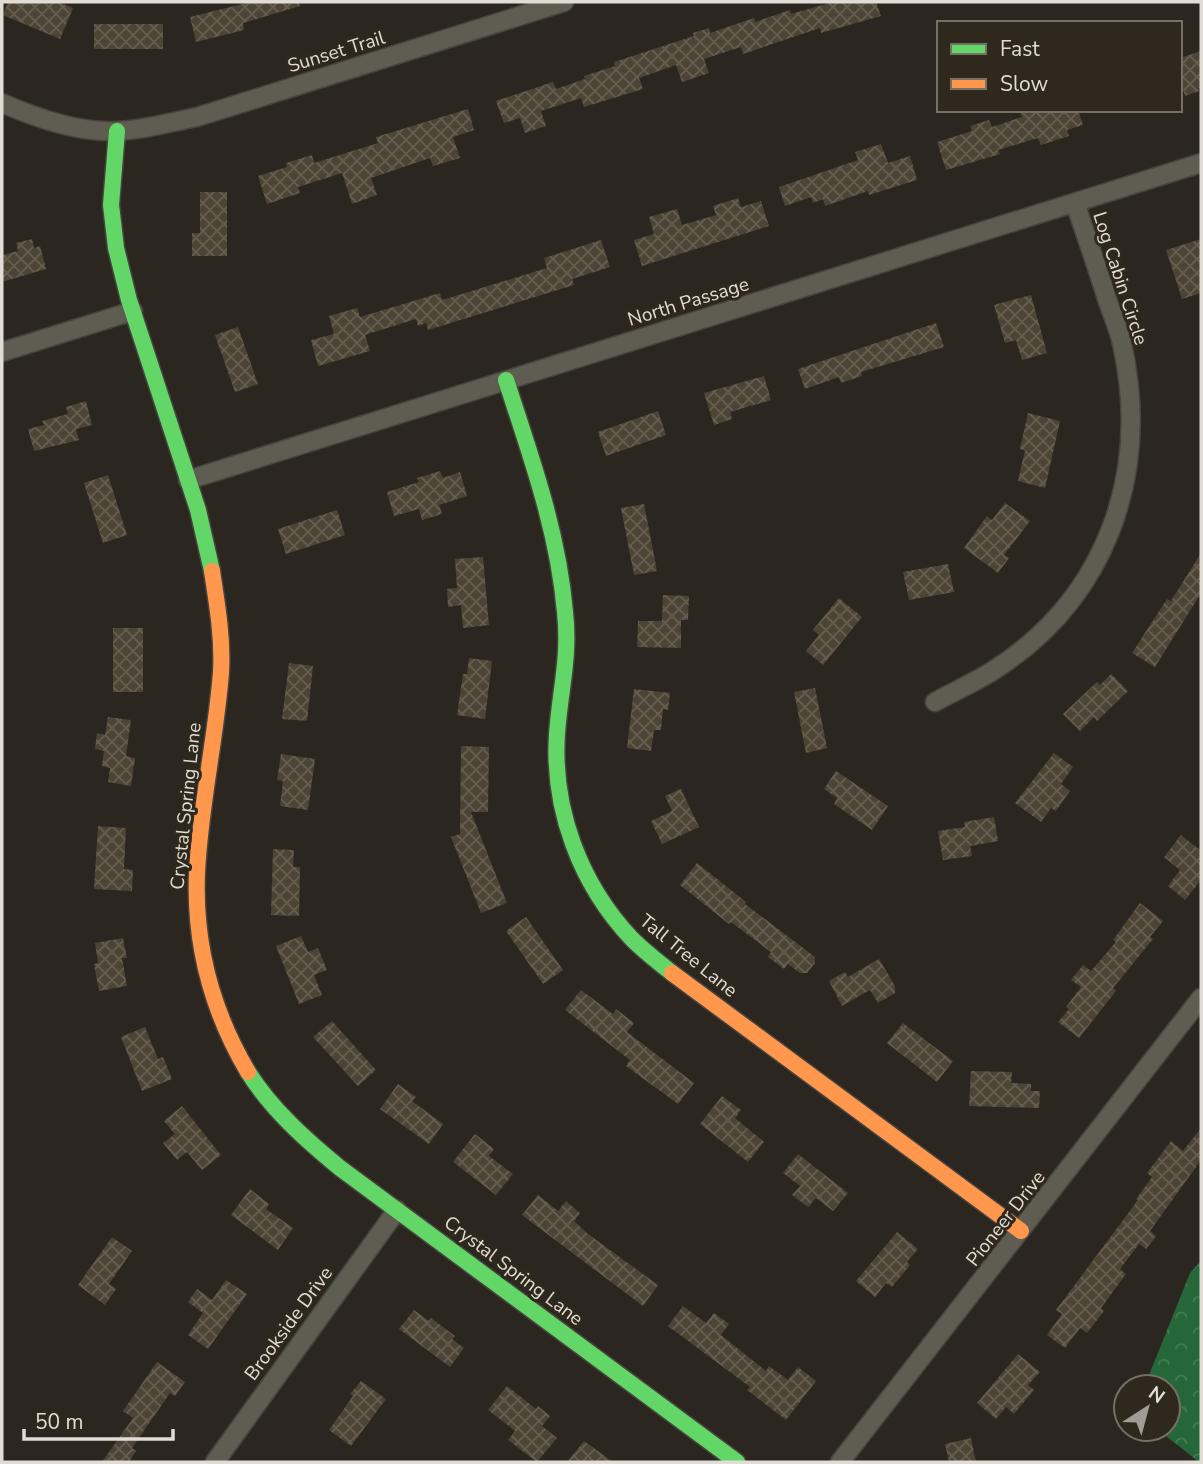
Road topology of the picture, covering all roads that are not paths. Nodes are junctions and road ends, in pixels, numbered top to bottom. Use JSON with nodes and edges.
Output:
{"nodes":[{"id":1,"x":564,"y":2,"type":"edge"},
{"id":2,"x":2,"y":103,"type":"edge"},
{"id":3,"x":117,"y":131,"type":"junction"},
{"id":4,"x":1201,"y":163,"type":"edge"},
{"id":5,"x":1075,"y":203,"type":"junction"},
{"id":6,"x":133,"y":311,"type":"junction"},
{"id":7,"x":2,"y":352,"type":"edge"},
{"id":8,"x":506,"y":380,"type":"junction"},
{"id":9,"x":188,"y":480,"type":"junction"},
{"id":10,"x":935,"y":702,"type":"dead end"},
{"id":11,"x":1201,"y":998,"type":"edge"},
{"id":12,"x":397,"y":1210,"type":"junction"},
{"id":13,"x":1021,"y":1231,"type":"junction"},
{"id":14,"x":215,"y":1462,"type":"edge"},
{"id":15,"x":737,"y":1462,"type":"edge"},
{"id":16,"x":840,"y":1462,"type":"edge"}],
"edges":[{"from":1,"to":3,"type":"street","name":"Sunset Trail"},
{"from":2,"to":3,"type":"street","name":"Sunset Trail"},
{"from":3,"to":6,"type":"street","name":"Crystal Spring Lane"},
{"from":4,"to":5,"type":"street","name":"North Passage"},
{"from":5,"to":8,"type":"street","name":"North Passage"},
{"from":5,"to":10,"type":"street","name":"Log Cabin Circle"},
{"from":6,"to":7,"type":"street"},
{"from":6,"to":9,"type":"street","name":"Crystal Spring Lane"},
{"from":8,"to":9,"type":"street","name":"North Passage"},
{"from":8,"to":13,"type":"street","name":"Tall Tree Lane"},
{"from":9,"to":12,"type":"street","name":"Crystal Spring Lane"},
{"from":11,"to":13,"type":"street","name":"Pioneer Drive"},
{"from":12,"to":14,"type":"street","name":"Brookside Drive"},
{"from":12,"to":15,"type":"street","name":"Crystal Spring Lane"},
{"from":13,"to":16,"type":"street","name":"Pioneer Drive"}]}
